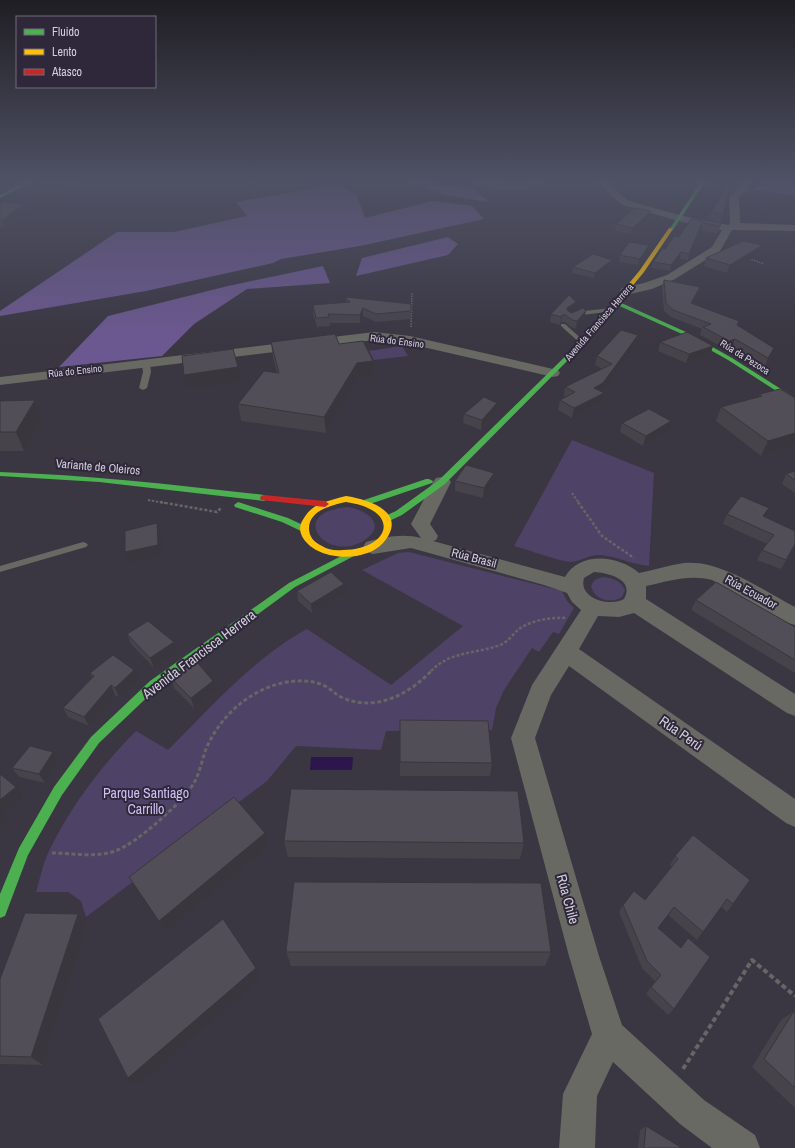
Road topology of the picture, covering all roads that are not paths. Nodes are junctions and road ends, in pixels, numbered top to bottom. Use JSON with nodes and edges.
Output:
{"nodes":[{"id":1,"x":667,"y":234,"type":"edge"},
{"id":2,"x":727,"y":234,"type":"edge"},
{"id":3,"x":626,"y":292,"type":"junction"},
{"id":4,"x":614,"y":306,"type":"junction"},
{"id":5,"x":570,"y":317,"type":"edge"},
{"id":6,"x":563,"y":325,"type":"dead end"},
{"id":7,"x":583,"y":343,"type":"junction"},
{"id":8,"x":146,"y":364,"type":"junction"},
{"id":9,"x":553,"y":373,"type":"junction"},
{"id":10,"x":0,"y":381,"type":"edge"},
{"id":11,"x":143,"y":388,"type":"dead end"},
{"id":12,"x":795,"y":401,"type":"edge"},
{"id":13,"x":461,"y":465,"type":"junction"},
{"id":14,"x":0,"y":474,"type":"edge"},
{"id":15,"x":442,"y":482,"type":"junction"},
{"id":16,"x":193,"y":490,"type":"junction"},
{"id":17,"x":367,"y":502,"type":"junction"},
{"id":18,"x":325,"y":504,"type":"junction"},
{"id":19,"x":387,"y":522,"type":"junction"},
{"id":20,"x":304,"y":529,"type":"junction"},
{"id":21,"x":429,"y":536,"type":"junction"},
{"id":22,"x":311,"y":543,"type":"junction"},
{"id":23,"x":83,"y":545,"type":"dead end"},
{"id":24,"x":373,"y":547,"type":"junction"},
{"id":25,"x":307,"y":554,"type":"dead end"},
{"id":26,"x":351,"y":554,"type":"junction"},
{"id":27,"x":303,"y":568,"type":"dead end"},
{"id":28,"x":0,"y":569,"type":"edge"},
{"id":29,"x":292,"y":585,"type":"junction"},
{"id":30,"x":632,"y":586,"type":"junction"},
{"id":31,"x":579,"y":597,"type":"junction"},
{"id":32,"x":795,"y":617,"type":"edge"},
{"id":33,"x":566,"y":652,"type":"junction"},
{"id":34,"x":795,"y":706,"type":"edge"},
{"id":35,"x":795,"y":814,"type":"edge"},
{"id":36,"x":0,"y":911,"type":"edge"},
{"id":37,"x":609,"y":1035,"type":"junction"},
{"id":38,"x":577,"y":1148,"type":"edge"},
{"id":39,"x":742,"y":1148,"type":"edge"}],
"edges":[{"from":1,"to":3,"type":"street","name":"Avenida Francisca Herrera"},
{"from":2,"to":3,"type":"street"},
{"from":3,"to":4,"type":"street","name":"Avenida Francisca Herrera"},
{"from":4,"to":5,"type":"lane"},
{"from":4,"to":7,"type":"street","name":"Avenida Francisca Herrera"},
{"from":4,"to":12,"type":"street","name":"Rúa da Pezoca"},
{"from":6,"to":7,"type":"lane"},
{"from":7,"to":9,"type":"street","name":"Avenida Francisca Herrera"},
{"from":8,"to":9,"type":"street","name":"Rúa do Ensino"},
{"from":8,"to":10,"type":"street","name":"Rúa do Ensino"},
{"from":8,"to":11,"type":"lane"},
{"from":9,"to":13,"type":"street","name":"Avenida Francisca Herrera"},
{"from":13,"to":15,"type":"street","name":"Avenida Francisca Herrera"},
{"from":13,"to":17,"type":"street","name":"Avenida Francisca Herrera"},
{"from":14,"to":16,"type":"street","name":"Variante de Oleiros"},
{"from":15,"to":19,"type":"street","name":"Avenida Francisca Herrera"},
{"from":15,"to":21,"type":"street","name":"Avenida Francisca Herrera"},
{"from":16,"to":18,"type":"street","name":"Variante de Oleiros"},
{"from":16,"to":20,"type":"street","name":"Variante de Oleiros"},
{"from":17,"to":18,"type":"street"},
{"from":17,"to":19,"type":"street"},
{"from":18,"to":20,"type":"street"},
{"from":19,"to":21,"type":"street","name":"Rúa Brasil"},
{"from":19,"to":24,"type":"street"},
{"from":20,"to":22,"type":"street"},
{"from":21,"to":31,"type":"street","name":"Rúa Brasil"},
{"from":22,"to":25,"type":"street"},
{"from":22,"to":26,"type":"street"},
{"from":23,"to":28,"type":"lane"},
{"from":24,"to":26,"type":"street"},
{"from":24,"to":31,"type":"street","name":"Rúa Brasil"},
{"from":26,"to":29,"type":"street","name":"Avenida Francisca Herrera"},
{"from":27,"to":29,"type":"street","name":"Avenida Francisca Herrera"},
{"from":29,"to":36,"type":"street","name":"Avenida Francisca Herrera"},
{"from":30,"to":31,"type":"street"},
{"from":30,"to":31,"type":"street"},
{"from":30,"to":32,"type":"street","name":"Rúa Ecuador"},
{"from":30,"to":34,"type":"street"},
{"from":31,"to":33,"type":"street","name":"Rúa Chile"},
{"from":33,"to":35,"type":"street","name":"Rúa Perú"},
{"from":33,"to":37,"type":"street","name":"Rúa Chile"},
{"from":37,"to":38,"type":"street"},
{"from":37,"to":39,"type":"street","name":"Rúa Chile"}]}
